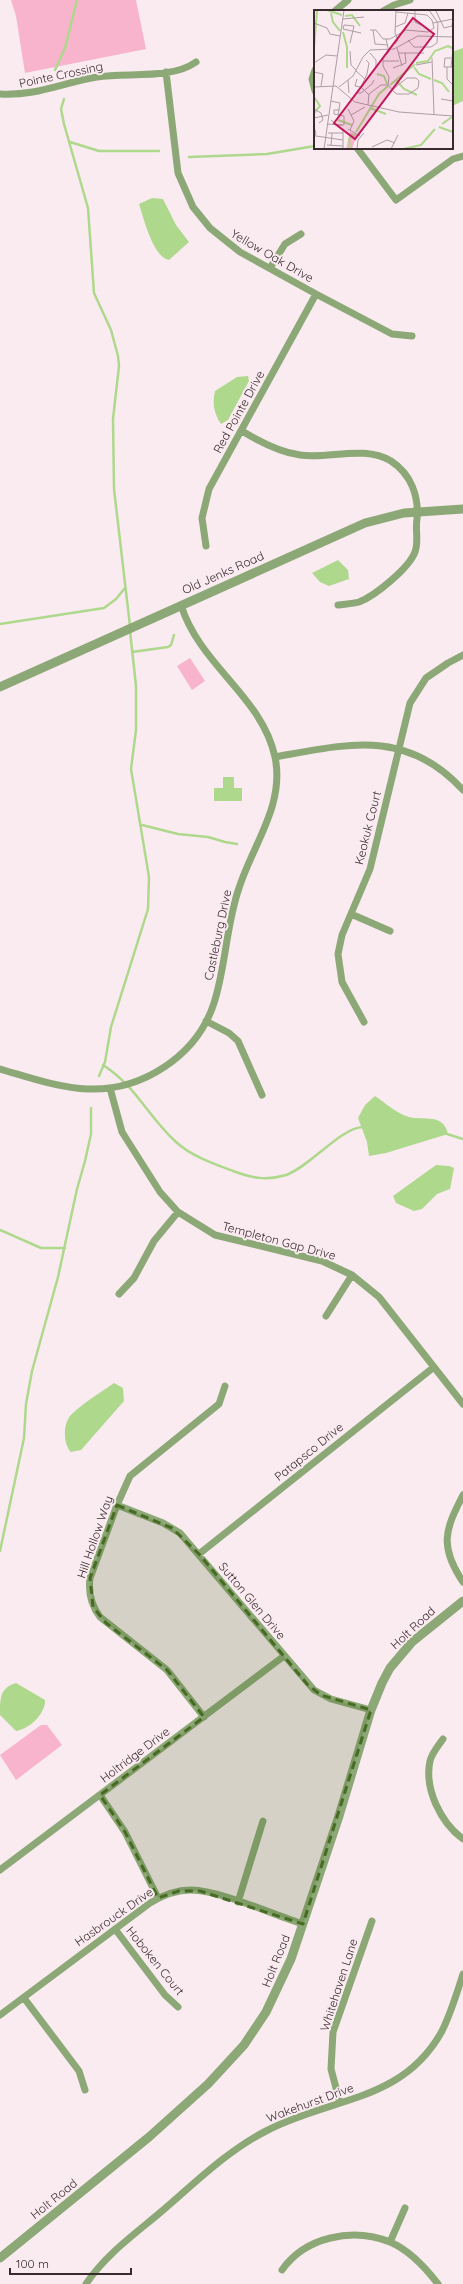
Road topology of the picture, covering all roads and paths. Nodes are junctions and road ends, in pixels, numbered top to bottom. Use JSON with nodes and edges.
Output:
{"nodes":[{"id":1,"x":348,"y":0,"type":"edge"},
{"id":2,"x":410,"y":0,"type":"edge"},
{"id":3,"x":336,"y":10,"type":"edge"},
{"id":4,"x":385,"y":10,"type":"edge"},
{"id":5,"x":196,"y":62,"type":"dead end"},
{"id":6,"x":166,"y":72,"type":"junction"},
{"id":7,"x":314,"y":73,"type":"edge"},
{"id":8,"x":314,"y":87,"type":"edge"},
{"id":9,"x":0,"y":94,"type":"edge"},
{"id":10,"x":358,"y":149,"type":"edge"},
{"id":11,"x":463,"y":156,"type":"edge"},
{"id":12,"x":301,"y":234,"type":"dead end"},
{"id":13,"x":270,"y":268,"type":"junction"},
{"id":14,"x":316,"y":294,"type":"junction"},
{"id":15,"x":412,"y":336,"type":"dead end"},
{"id":16,"x":242,"y":431,"type":"junction"},
{"id":17,"x":463,"y":509,"type":"edge"},
{"id":18,"x":417,"y":511,"type":"junction"},
{"id":19,"x":206,"y":546,"type":"dead end"},
{"id":20,"x":181,"y":605,"type":"junction"},
{"id":21,"x":338,"y":605,"type":"dead end"},
{"id":22,"x":463,"y":655,"type":"edge"},
{"id":23,"x":0,"y":687,"type":"edge"},
{"id":24,"x":398,"y":748,"type":"junction"},
{"id":25,"x":275,"y":757,"type":"junction"},
{"id":26,"x":463,"y":790,"type":"edge"},
{"id":27,"x":351,"y":914,"type":"junction"},
{"id":28,"x":390,"y":932,"type":"dead end"},
{"id":29,"x":206,"y":1021,"type":"junction"},
{"id":30,"x":364,"y":1022,"type":"dead end"},
{"id":31,"x":0,"y":1069,"type":"edge"},
{"id":32,"x":110,"y":1088,"type":"junction"},
{"id":33,"x":262,"y":1095,"type":"dead end"},
{"id":34,"x":178,"y":1212,"type":"junction"},
{"id":35,"x":352,"y":1275,"type":"junction"},
{"id":36,"x":119,"y":1294,"type":"dead end"},
{"id":37,"x":326,"y":1316,"type":"dead end"},
{"id":38,"x":434,"y":1367,"type":"junction"},
{"id":39,"x":225,"y":1386,"type":"dead end"},
{"id":40,"x":463,"y":1404,"type":"edge"},
{"id":41,"x":463,"y":1495,"type":"edge"},
{"id":42,"x":117,"y":1505,"type":"junction"},
{"id":43,"x":199,"y":1554,"type":"junction"},
{"id":44,"x":463,"y":1582,"type":"edge"},
{"id":45,"x":463,"y":1601,"type":"edge"},
{"id":46,"x":284,"y":1656,"type":"junction"},
{"id":47,"x":371,"y":1710,"type":"junction"},
{"id":48,"x":204,"y":1717,"type":"junction"},
{"id":49,"x":443,"y":1739,"type":"dead end"},
{"id":50,"x":100,"y":1795,"type":"junction"},
{"id":51,"x":263,"y":1821,"type":"dead end"},
{"id":52,"x":463,"y":1839,"type":"edge"},
{"id":53,"x":0,"y":1870,"type":"edge"},
{"id":54,"x":158,"y":1898,"type":"junction"},
{"id":55,"x":238,"y":1902,"type":"junction"},
{"id":56,"x":372,"y":1921,"type":"dead end"},
{"id":57,"x":303,"y":1924,"type":"junction"},
{"id":58,"x":115,"y":1929,"type":"junction"},
{"id":59,"x":463,"y":1974,"type":"edge"},
{"id":60,"x":24,"y":1998,"type":"junction"},
{"id":61,"x":178,"y":2007,"type":"dead end"},
{"id":62,"x":0,"y":2015,"type":"edge"},
{"id":63,"x":85,"y":2090,"type":"dead end"},
{"id":64,"x":340,"y":2102,"type":"junction"},
{"id":65,"x":405,"y":2208,"type":"dead end"},
{"id":66,"x":390,"y":2242,"type":"junction"},
{"id":67,"x":0,"y":2258,"type":"edge"},
{"id":68,"x":282,"y":2270,"type":"dead end"},
{"id":69,"x":86,"y":2284,"type":"edge"},
{"id":70,"x":438,"y":2284,"type":"edge"}],
"edges":[{"from":1,"to":3,"type":"street"},
{"from":2,"to":4,"type":"street"},
{"from":5,"to":6,"type":"street","name":"Pointe Crossing"},
{"from":6,"to":9,"type":"street","name":"Pointe Crossing"},
{"from":6,"to":13,"type":"street","name":"Yellow Oak Drive"},
{"from":7,"to":8,"type":"street"},
{"from":10,"to":11,"type":"street"},
{"from":12,"to":13,"type":"street"},
{"from":13,"to":14,"type":"street","name":"Yellow Oak Drive"},
{"from":14,"to":15,"type":"street","name":"Yellow Oak Drive"},
{"from":14,"to":16,"type":"street","name":"Red Pointe Drive"},
{"from":16,"to":18,"type":"street"},
{"from":16,"to":19,"type":"street","name":"Red Pointe Drive"},
{"from":17,"to":18,"type":"street","name":"Old Jenks Road"},
{"from":18,"to":20,"type":"street","name":"Old Jenks Road"},
{"from":18,"to":21,"type":"street"},
{"from":20,"to":23,"type":"street","name":"Old Jenks Road"},
{"from":20,"to":25,"type":"street","name":"Castleburg Drive"},
{"from":22,"to":24,"type":"street","name":"Keokuk Court"},
{"from":24,"to":25,"type":"street"},
{"from":24,"to":26,"type":"street"},
{"from":24,"to":27,"type":"street","name":"Keokuk Court"},
{"from":25,"to":29,"type":"street","name":"Castleburg Drive"},
{"from":27,"to":28,"type":"street"},
{"from":27,"to":30,"type":"street","name":"Keokuk Court"},
{"from":29,"to":32,"type":"street","name":"Castleburg Drive"},
{"from":29,"to":33,"type":"street"},
{"from":31,"to":32,"type":"street","name":"Castleburg Drive"},
{"from":32,"to":34,"type":"street","name":"Templeton Gap Drive"},
{"from":34,"to":35,"type":"street","name":"Templeton Gap Drive"},
{"from":34,"to":36,"type":"street"},
{"from":35,"to":37,"type":"street"},
{"from":35,"to":38,"type":"street","name":"Templeton Gap Drive"},
{"from":38,"to":40,"type":"street","name":"Templeton Gap Drive"},
{"from":38,"to":43,"type":"street","name":"Patapsco Drive"},
{"from":39,"to":42,"type":"street","name":"Hill Hollow Way"},
{"from":41,"to":44,"type":"street"},
{"from":42,"to":43,"type":"street","name":"Sutton Glen Drive"},
{"from":42,"to":48,"type":"street","name":"Hill Hollow Way"},
{"from":43,"to":46,"type":"street","name":"Sutton Glen Drive"},
{"from":45,"to":47,"type":"street","name":"Holt Road"},
{"from":46,"to":47,"type":"street","name":"Sutton Glen Drive"},
{"from":46,"to":48,"type":"street","name":"Holtridge Drive"},
{"from":47,"to":57,"type":"street","name":"Holt Road"},
{"from":48,"to":50,"type":"street","name":"Holtridge Drive"},
{"from":49,"to":52,"type":"street"},
{"from":50,"to":53,"type":"street","name":"Holtridge Drive"},
{"from":50,"to":54,"type":"street"},
{"from":51,"to":55,"type":"street"},
{"from":54,"to":55,"type":"street","name":"Hasbrouck Drive"},
{"from":54,"to":58,"type":"street","name":"Hasbrouck Drive"},
{"from":55,"to":57,"type":"street","name":"Hasbrouck Drive"},
{"from":56,"to":64,"type":"street","name":"Whitehaven Lane"},
{"from":57,"to":67,"type":"street","name":"Holt Road"},
{"from":58,"to":60,"type":"street","name":"Hasbrouck Drive"},
{"from":58,"to":61,"type":"street","name":"Hoboken Court"},
{"from":59,"to":64,"type":"street","name":"Wakehurst Drive"},
{"from":60,"to":62,"type":"street","name":"Hasbrouck Drive"},
{"from":60,"to":63,"type":"street"},
{"from":64,"to":69,"type":"street","name":"Wakehurst Drive"},
{"from":65,"to":66,"type":"street"},
{"from":66,"to":68,"type":"street"},
{"from":66,"to":70,"type":"street"}]}
